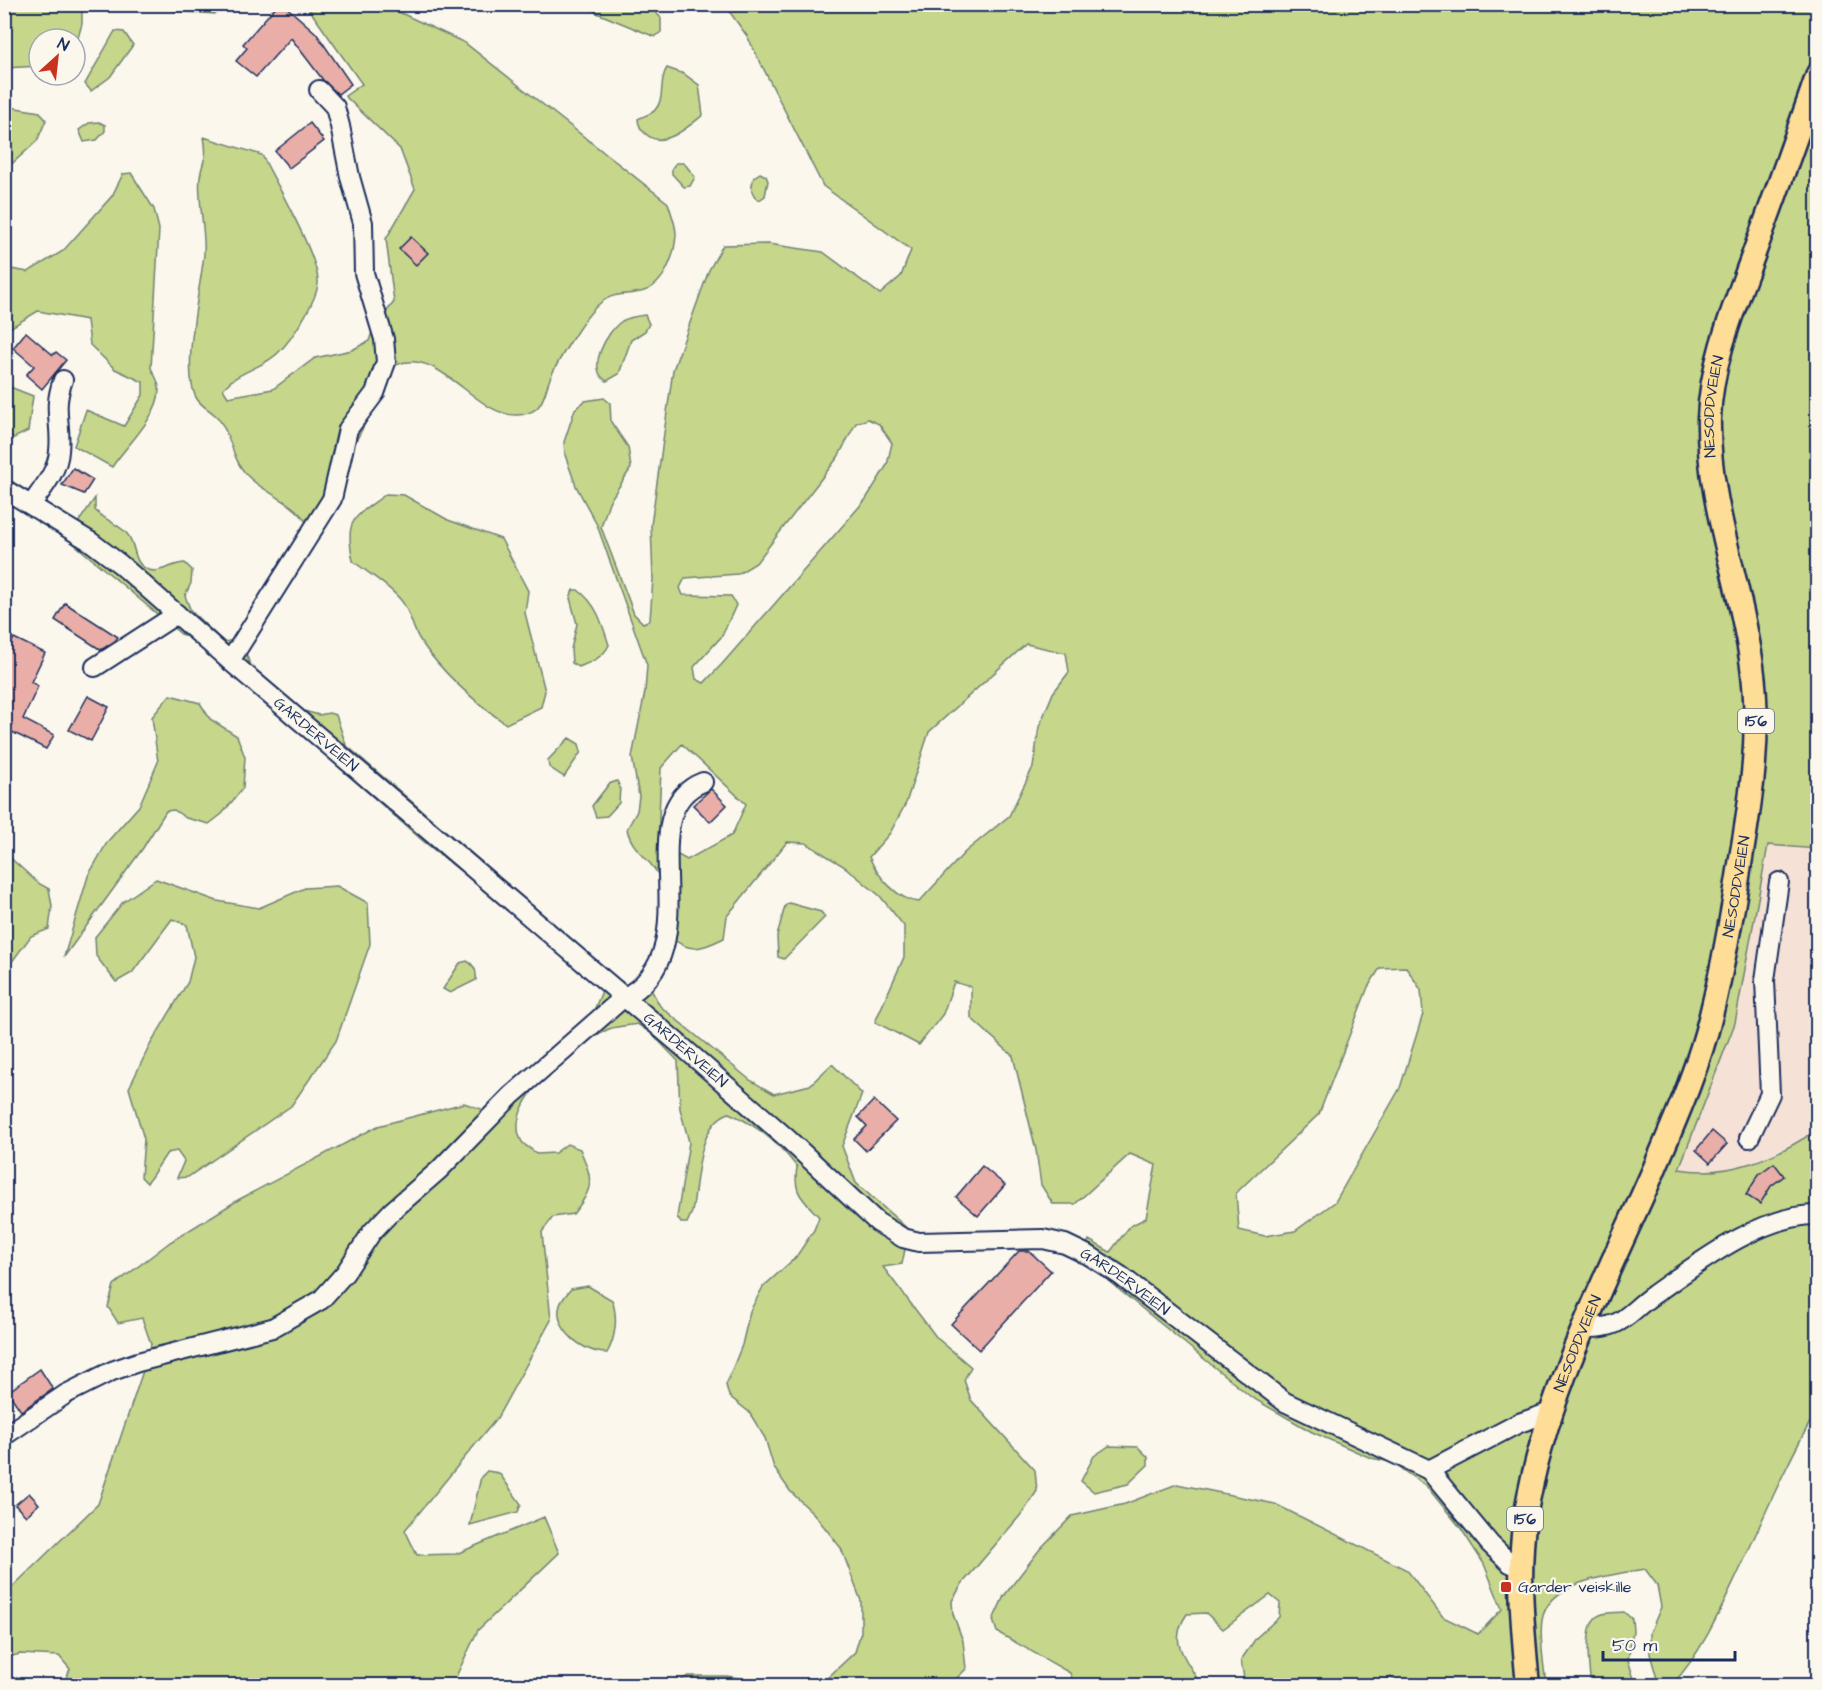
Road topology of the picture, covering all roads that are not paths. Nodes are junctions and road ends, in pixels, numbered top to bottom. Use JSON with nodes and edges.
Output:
{"nodes":[{"id":1,"x":1818,"y":74,"type":"edge"},
{"id":2,"x":319,"y":90,"type":"dead end"},
{"id":3,"x":63,"y":380,"type":"dead end"},
{"id":4,"x":4,"y":489,"type":"edge"},
{"id":5,"x":31,"y":506,"type":"junction"},
{"id":6,"x":177,"y":614,"type":"junction"},
{"id":7,"x":230,"y":661,"type":"junction"},
{"id":8,"x":95,"y":667,"type":"dead end"},
{"id":9,"x":703,"y":782,"type":"dead end"},
{"id":10,"x":1779,"y":882,"type":"dead end"},
{"id":11,"x":623,"y":998,"type":"junction"},
{"id":12,"x":1749,"y":1138,"type":"dead end"},
{"id":13,"x":1818,"y":1215,"type":"edge"},
{"id":14,"x":1585,"y":1328,"type":"junction"},
{"id":15,"x":1551,"y":1412,"type":"junction"},
{"id":16,"x":4,"y":1436,"type":"edge"},
{"id":17,"x":1429,"y":1470,"type":"junction"},
{"id":18,"x":1521,"y":1568,"type":"junction"},
{"id":19,"x":1528,"y":1686,"type":"edge"}],
"edges":[{"from":1,"to":14,"type":"main road","name":"NESODDVEIEN","number":"156"},
{"from":2,"to":7,"type":"street"},
{"from":3,"to":5,"type":"street"},
{"from":4,"to":5,"type":"street","name":"GARDERVEIEN"},
{"from":5,"to":6,"type":"street","name":"GARDERVEIEN"},
{"from":6,"to":7,"type":"street","name":"GARDERVEIEN"},
{"from":6,"to":8,"type":"street"},
{"from":7,"to":11,"type":"street","name":"GARDERVEIEN"},
{"from":9,"to":11,"type":"street"},
{"from":10,"to":12,"type":"street"},
{"from":11,"to":16,"type":"street"},
{"from":11,"to":17,"type":"street","name":"GARDERVEIEN"},
{"from":13,"to":14,"type":"street"},
{"from":14,"to":15,"type":"main road","name":"NESODDVEIEN","number":"156"},
{"from":15,"to":17,"type":"street"},
{"from":15,"to":18,"type":"main road","name":"NESODDVEIEN","number":"156"},
{"from":17,"to":18,"type":"street","name":"GARDERVEIEN"},
{"from":18,"to":19,"type":"main road","name":"NESODDVEIEN","number":"156"}]}
